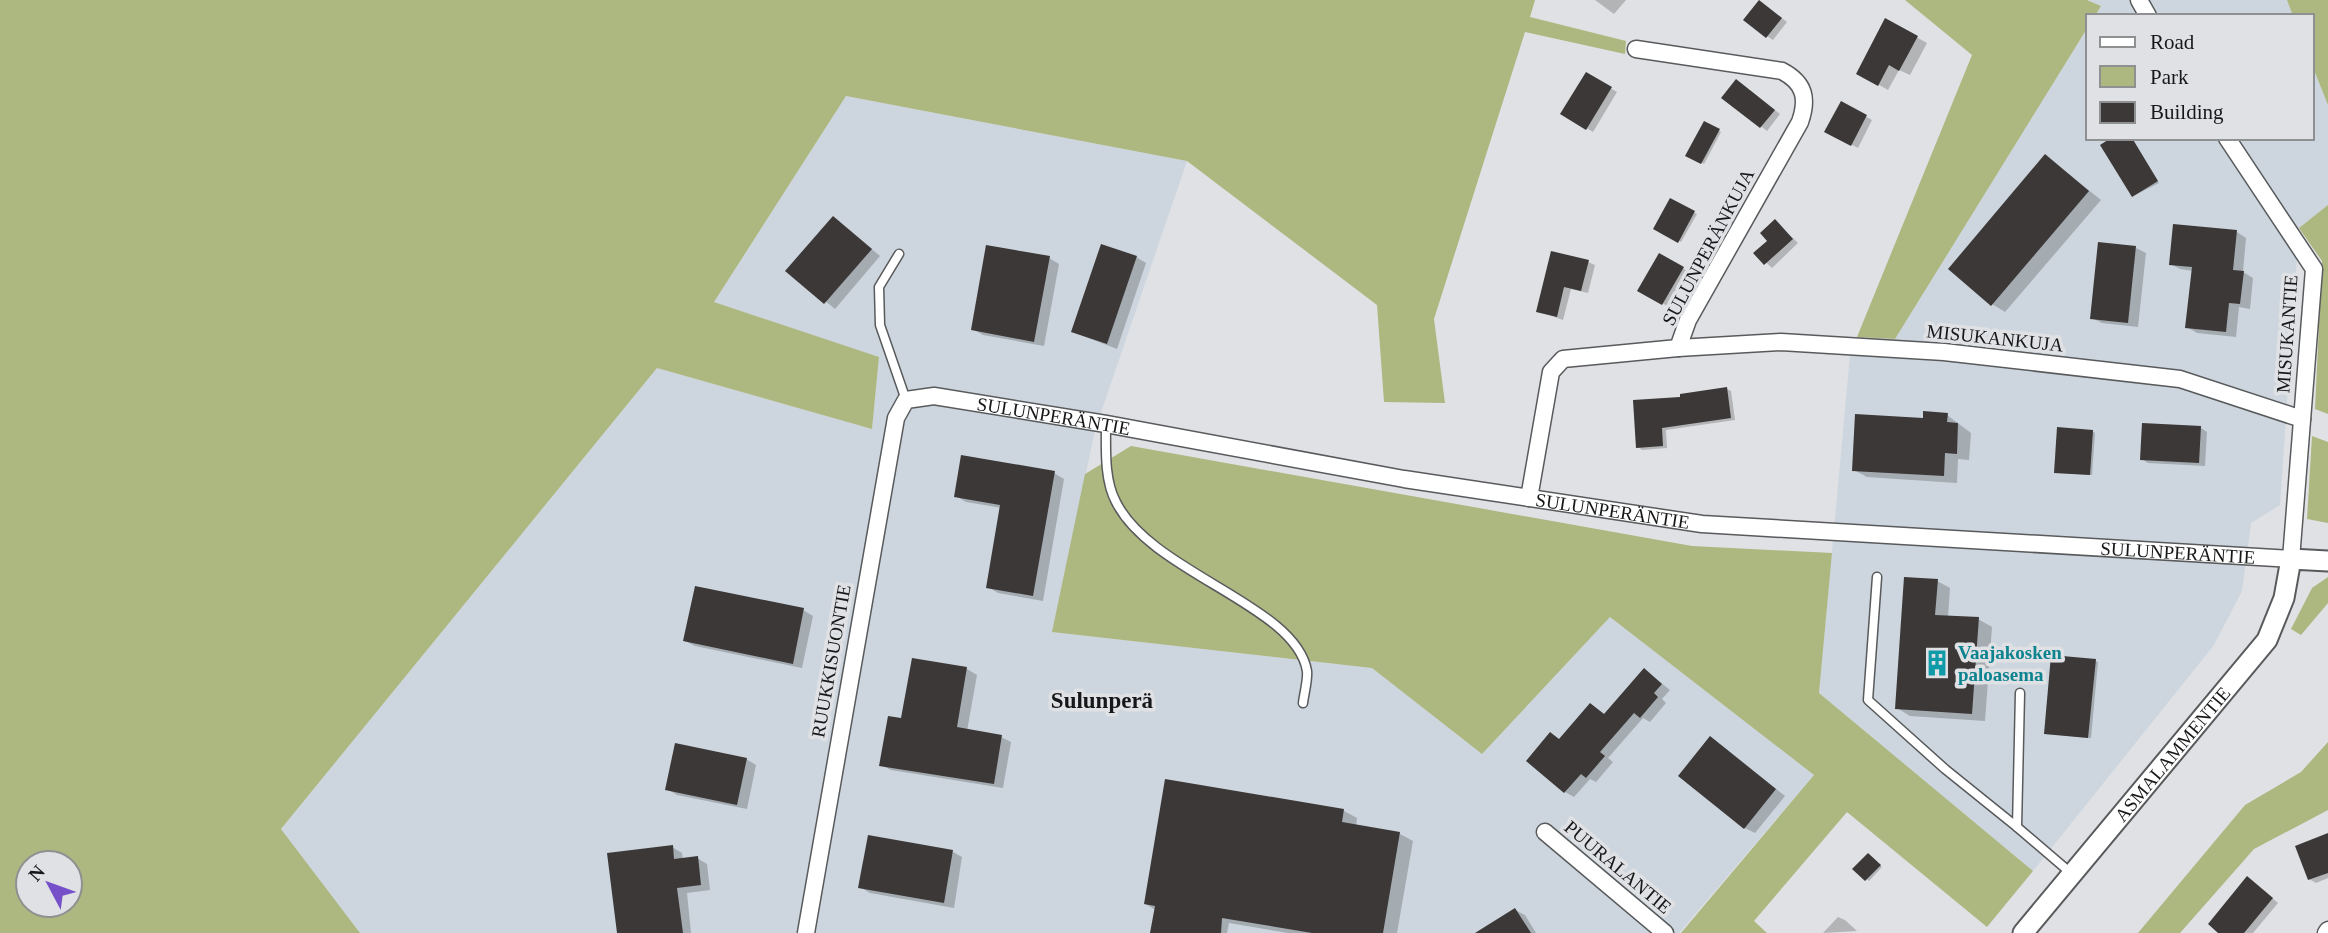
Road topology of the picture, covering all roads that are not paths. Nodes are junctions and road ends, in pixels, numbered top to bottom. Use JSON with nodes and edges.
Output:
{"nodes":[{"id":1,"x":1636,"y":49,"type":"dead end"},
{"id":2,"x":2228,"y":140,"type":"edge"},
{"id":3,"x":899,"y":254,"type":"dead end"},
{"id":4,"x":1678,"y":348,"type":"junction"},
{"id":5,"x":906,"y":400,"type":"junction"},
{"id":6,"x":2302,"y":419,"type":"junction"},
{"id":7,"x":1106,"y":424,"type":"junction"},
{"id":8,"x":1529,"y":498,"type":"junction"},
{"id":9,"x":2291,"y":559,"type":"junction"},
{"id":10,"x":2328,"y":561,"type":"edge"},
{"id":11,"x":1877,"y":577,"type":"dead end"},
{"id":12,"x":2020,"y":693,"type":"dead end"},
{"id":13,"x":1303,"y":703,"type":"dead end"},
{"id":14,"x":2017,"y":827,"type":"junction"},
{"id":15,"x":1545,"y":832,"type":"dead end"},
{"id":16,"x":2072,"y":874,"type":"junction"},
{"id":17,"x":806,"y":933,"type":"edge"},
{"id":18,"x":1665,"y":933,"type":"edge"},
{"id":19,"x":2023,"y":933,"type":"edge"}],
"edges":[{"from":1,"to":4,"type":"street","name":"SULUNPERÄNKUJA"},
{"from":2,"to":6,"type":"street","name":"MISUKANTIE"},
{"from":3,"to":5,"type":"lane"},
{"from":4,"to":6,"type":"street","name":"MISUKANKUJA"},
{"from":4,"to":8,"type":"street","name":"SULUNPERÄNKUJA"},
{"from":5,"to":7,"type":"street","name":"SULUNPERÄNTIE"},
{"from":5,"to":17,"type":"street","name":"RUUKKISUONTIE"},
{"from":6,"to":9,"type":"street","name":"MISUKANTIE"},
{"from":7,"to":8,"type":"street","name":"SULUNPERÄNTIE"},
{"from":7,"to":13,"type":"lane"},
{"from":8,"to":9,"type":"street","name":"SULUNPERÄNTIE"},
{"from":9,"to":10,"type":"street","name":"SULUNPERÄNTIE"},
{"from":9,"to":16,"type":"street","name":"ASMALAMMENTIE"},
{"from":11,"to":14,"type":"lane"},
{"from":12,"to":14,"type":"lane"},
{"from":14,"to":16,"type":"lane"},
{"from":15,"to":18,"type":"street","name":"PUURALANTIE"},
{"from":16,"to":19,"type":"street","name":"ASMALAMMENTIE"}]}
